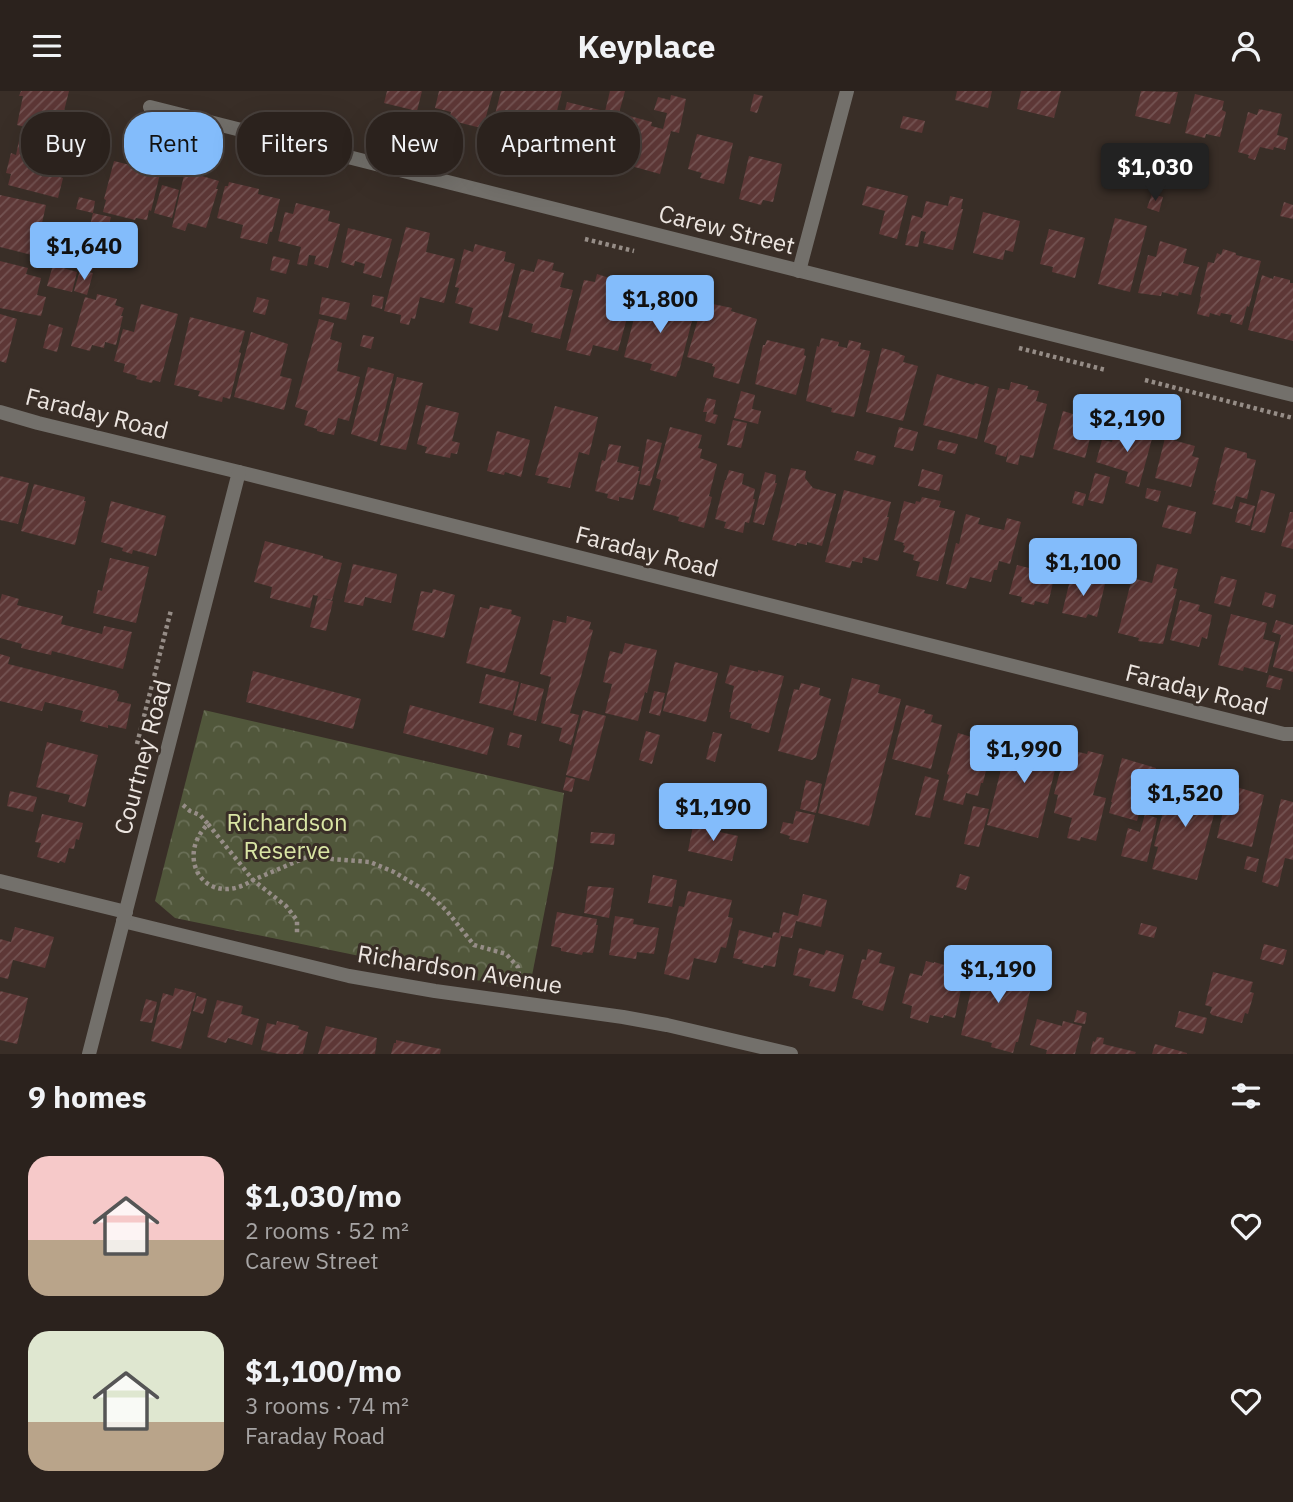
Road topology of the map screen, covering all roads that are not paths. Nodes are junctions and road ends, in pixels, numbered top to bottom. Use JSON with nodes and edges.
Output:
{"nodes":[{"id":1,"x":847,"y":91,"type":"edge"},
{"id":2,"x":150,"y":107,"type":"dead end"},
{"id":3,"x":799,"y":271,"type":"junction"},
{"id":4,"x":1293,"y":395,"type":"edge"},
{"id":5,"x":0,"y":412,"type":"edge"},
{"id":6,"x":239,"y":472,"type":"junction"},
{"id":7,"x":1290,"y":735,"type":"edge"},
{"id":8,"x":0,"y":881,"type":"edge"},
{"id":9,"x":125,"y":916,"type":"junction"},
{"id":10,"x":89,"y":1054,"type":"edge"},
{"id":11,"x":791,"y":1054,"type":"edge"}],
"edges":[{"from":1,"to":3,"type":"street"},
{"from":2,"to":3,"type":"street","name":"Carew Street"},
{"from":3,"to":4,"type":"street","name":"Carew Street"},
{"from":5,"to":6,"type":"street","name":"Faraday Road"},
{"from":6,"to":7,"type":"street","name":"Faraday Road"},
{"from":6,"to":9,"type":"street","name":"Courtney Road"},
{"from":8,"to":9,"type":"street","name":"Richardson Avenue"},
{"from":9,"to":10,"type":"street","name":"Courtney Road"},
{"from":9,"to":11,"type":"street","name":"Richardson Avenue"}]}
